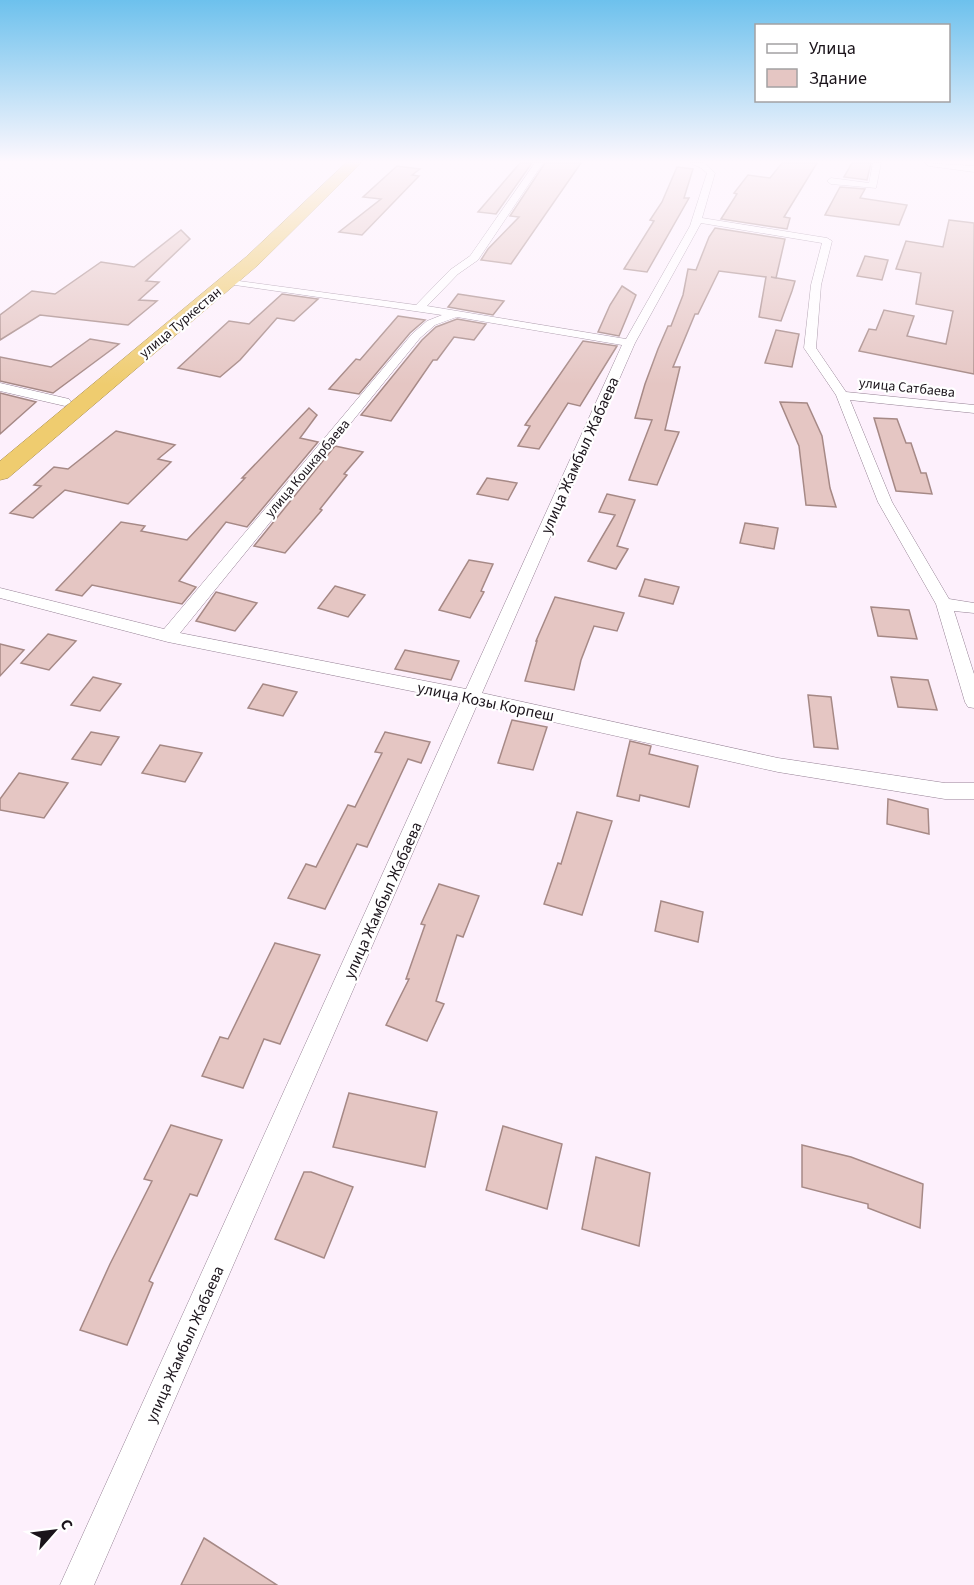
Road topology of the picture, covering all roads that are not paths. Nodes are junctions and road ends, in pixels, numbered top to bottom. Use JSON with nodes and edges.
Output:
{"nodes":[{"id":1,"x":268,"y":237,"type":"edge"},
{"id":2,"x":271,"y":237,"type":"edge"},
{"id":3,"x":488,"y":237,"type":"edge"},
{"id":4,"x":688,"y":237,"type":"edge"},
{"id":5,"x":802,"y":237,"type":"edge"},
{"id":6,"x":245,"y":260,"type":"junction"},
{"id":7,"x":228,"y":281,"type":"junction"},
{"id":8,"x":418,"y":309,"type":"junction"},
{"id":9,"x":456,"y":314,"type":"junction"},
{"id":10,"x":629,"y":343,"type":"junction"},
{"id":11,"x":0,"y":387,"type":"edge"},
{"id":12,"x":842,"y":395,"type":"junction"},
{"id":13,"x":65,"y":402,"type":"junction"},
{"id":14,"x":974,"y":409,"type":"edge"},
{"id":15,"x":0,"y":455,"type":"edge"},
{"id":16,"x":0,"y":473,"type":"edge"},
{"id":17,"x":0,"y":593,"type":"edge"},
{"id":18,"x":944,"y":604,"type":"junction"},
{"id":19,"x":974,"y":608,"type":"edge"},
{"id":20,"x":168,"y":636,"type":"junction"},
{"id":21,"x":472,"y":697,"type":"junction"},
{"id":22,"x":974,"y":702,"type":"edge"},
{"id":23,"x":974,"y":791,"type":"edge"},
{"id":24,"x":76,"y":1585,"type":"edge"}],
"edges":[{"from":1,"to":6,"type":"highway","name":"улица Туркестан"},
{"from":2,"to":6,"type":"highway","name":"улица Туркестан"},
{"from":3,"to":8,"type":"street"},
{"from":4,"to":10,"type":"street","name":"улица Жамбыл Жабаева"},
{"from":5,"to":12,"type":"street","name":"улица Сатбаева"},
{"from":6,"to":7,"type":"highway","name":"улица Туркестан"},
{"from":6,"to":13,"type":"highway","name":"улица Туркестан"},
{"from":7,"to":8,"type":"street"},
{"from":7,"to":16,"type":"highway","name":"улица Туркестан"},
{"from":8,"to":9,"type":"street"},
{"from":9,"to":10,"type":"street"},
{"from":9,"to":20,"type":"street","name":"улица Кошкарбаева"},
{"from":10,"to":21,"type":"street","name":"улица Жамбыл Жабаева"},
{"from":11,"to":13,"type":"street"},
{"from":12,"to":14,"type":"street","name":"улица Сатбаева"},
{"from":12,"to":18,"type":"street"},
{"from":13,"to":15,"type":"highway","name":"улица Туркестан"},
{"from":17,"to":20,"type":"street","name":"улица Козы Корпеш"},
{"from":18,"to":19,"type":"street"},
{"from":18,"to":22,"type":"street"},
{"from":20,"to":21,"type":"street","name":"улица Козы Корпеш"},
{"from":21,"to":23,"type":"street","name":"улица Козы Корпеш"},
{"from":21,"to":24,"type":"street","name":"улица Жамбыл Жабаева"}]}
